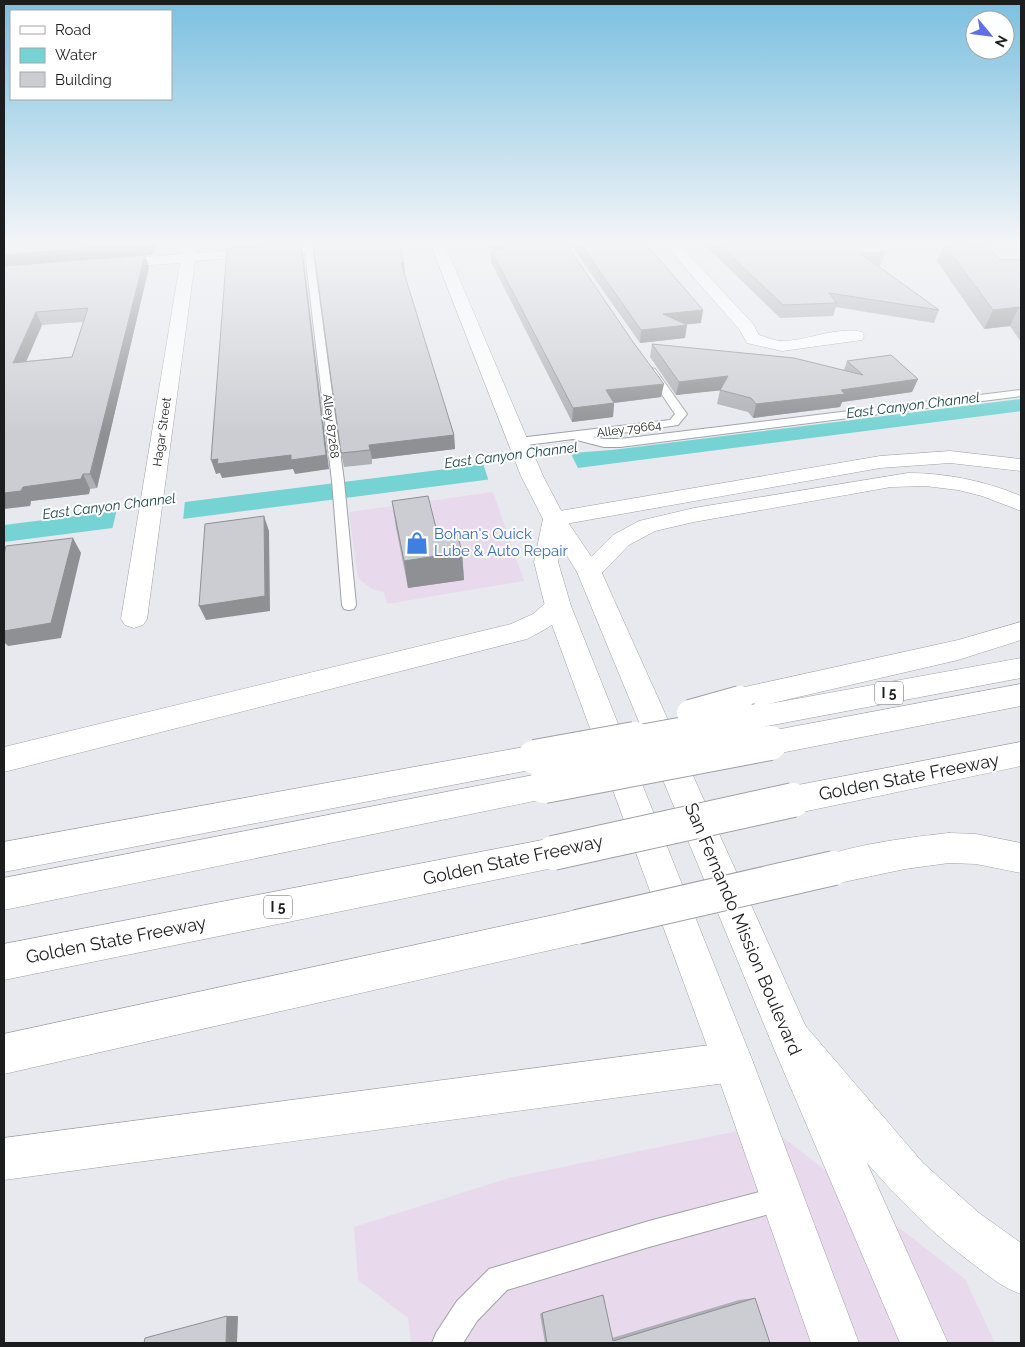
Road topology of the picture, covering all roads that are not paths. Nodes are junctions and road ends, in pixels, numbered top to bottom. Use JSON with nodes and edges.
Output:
{"nodes":[{"id":1,"x":180,"y":308,"type":"edge"},
{"id":2,"x":317,"y":308,"type":"edge"},
{"id":3,"x":464,"y":308,"type":"edge"},
{"id":4,"x":729,"y":308,"type":"edge"},
{"id":5,"x":856,"y":336,"type":"dead end"},
{"id":6,"x":642,"y":358,"type":"edge"},
{"id":7,"x":1021,"y":393,"type":"edge"},
{"id":8,"x":575,"y":436,"type":"junction"},
{"id":9,"x":525,"y":459,"type":"junction"},
{"id":10,"x":1021,"y":465,"type":"edge"},
{"id":11,"x":1021,"y":504,"type":"edge"},
{"id":12,"x":554,"y":519,"type":"junction"},
{"id":13,"x":589,"y":571,"type":"junction"},
{"id":14,"x":349,"y":605,"type":"dead end"},
{"id":15,"x":558,"y":606,"type":"junction"},
{"id":16,"x":134,"y":619,"type":"dead end"},
{"id":17,"x":1021,"y":630,"type":"edge"},
{"id":18,"x":1021,"y":668,"type":"edge"},
{"id":19,"x":1021,"y":695,"type":"edge"},
{"id":20,"x":756,"y":720,"type":"junction"},
{"id":21,"x":1021,"y":754,"type":"edge"},
{"id":22,"x":4,"y":760,"type":"edge"},
{"id":23,"x":539,"y":772,"type":"junction"},
{"id":24,"x":4,"y":857,"type":"edge"},
{"id":25,"x":1021,"y":858,"type":"edge"},
{"id":26,"x":4,"y":894,"type":"edge"},
{"id":27,"x":4,"y":962,"type":"edge"},
{"id":28,"x":789,"y":1037,"type":"junction"},
{"id":29,"x":4,"y":1054,"type":"edge"},
{"id":30,"x":733,"y":1062,"type":"junction"},
{"id":31,"x":4,"y":1159,"type":"edge"},
{"id":32,"x":782,"y":1199,"type":"junction"},
{"id":33,"x":1021,"y":1271,"type":"edge"},
{"id":34,"x":446,"y":1343,"type":"edge"},
{"id":35,"x":835,"y":1343,"type":"edge"},
{"id":36,"x":924,"y":1343,"type":"edge"}],
"edges":[{"from":1,"to":16,"type":"main road","name":"Hagar Street"},
{"from":2,"to":14,"type":"lane","name":"Alley 87268"},
{"from":3,"to":9,"type":"main road","name":"San Fernando Mission Boulevard"},
{"from":4,"to":5,"type":"main road"},
{"from":6,"to":8,"type":"lane","name":"Alley 79664"},
{"from":7,"to":8,"type":"lane"},
{"from":8,"to":9,"type":"lane","name":"Alley 79664"},
{"from":9,"to":12,"type":"main road","name":"San Fernando Mission Boulevard"},
{"from":10,"to":12,"type":"main road"},
{"from":11,"to":13,"type":"main road"},
{"from":12,"to":13,"type":"main road","name":"San Fernando Mission Boulevard"},
{"from":12,"to":15,"type":"main road"},
{"from":13,"to":28,"type":"main road","name":"San Fernando Mission Boulevard"},
{"from":15,"to":22,"type":"main road"},
{"from":15,"to":30,"type":"main road"},
{"from":17,"to":20,"type":"main road"},
{"from":18,"to":20,"type":"main road","number":"I 5"},
{"from":19,"to":20,"type":"main road"},
{"from":20,"to":23,"type":"main road","bridge":true},
{"from":20,"to":23,"type":"main road","bridge":true},
{"from":21,"to":27,"type":"main road","name":"Golden State Freeway","number":"I 5","bridge":true},
{"from":23,"to":24,"type":"main road"},
{"from":23,"to":26,"type":"main road"},
{"from":25,"to":29,"type":"main road","bridge":true},
{"from":28,"to":33,"type":"main road"},
{"from":28,"to":36,"type":"main road","name":"San Fernando Mission Boulevard"},
{"from":30,"to":31,"type":"main road"},
{"from":30,"to":32,"type":"main road"},
{"from":32,"to":34,"type":"lane"},
{"from":32,"to":35,"type":"main road"}]}
